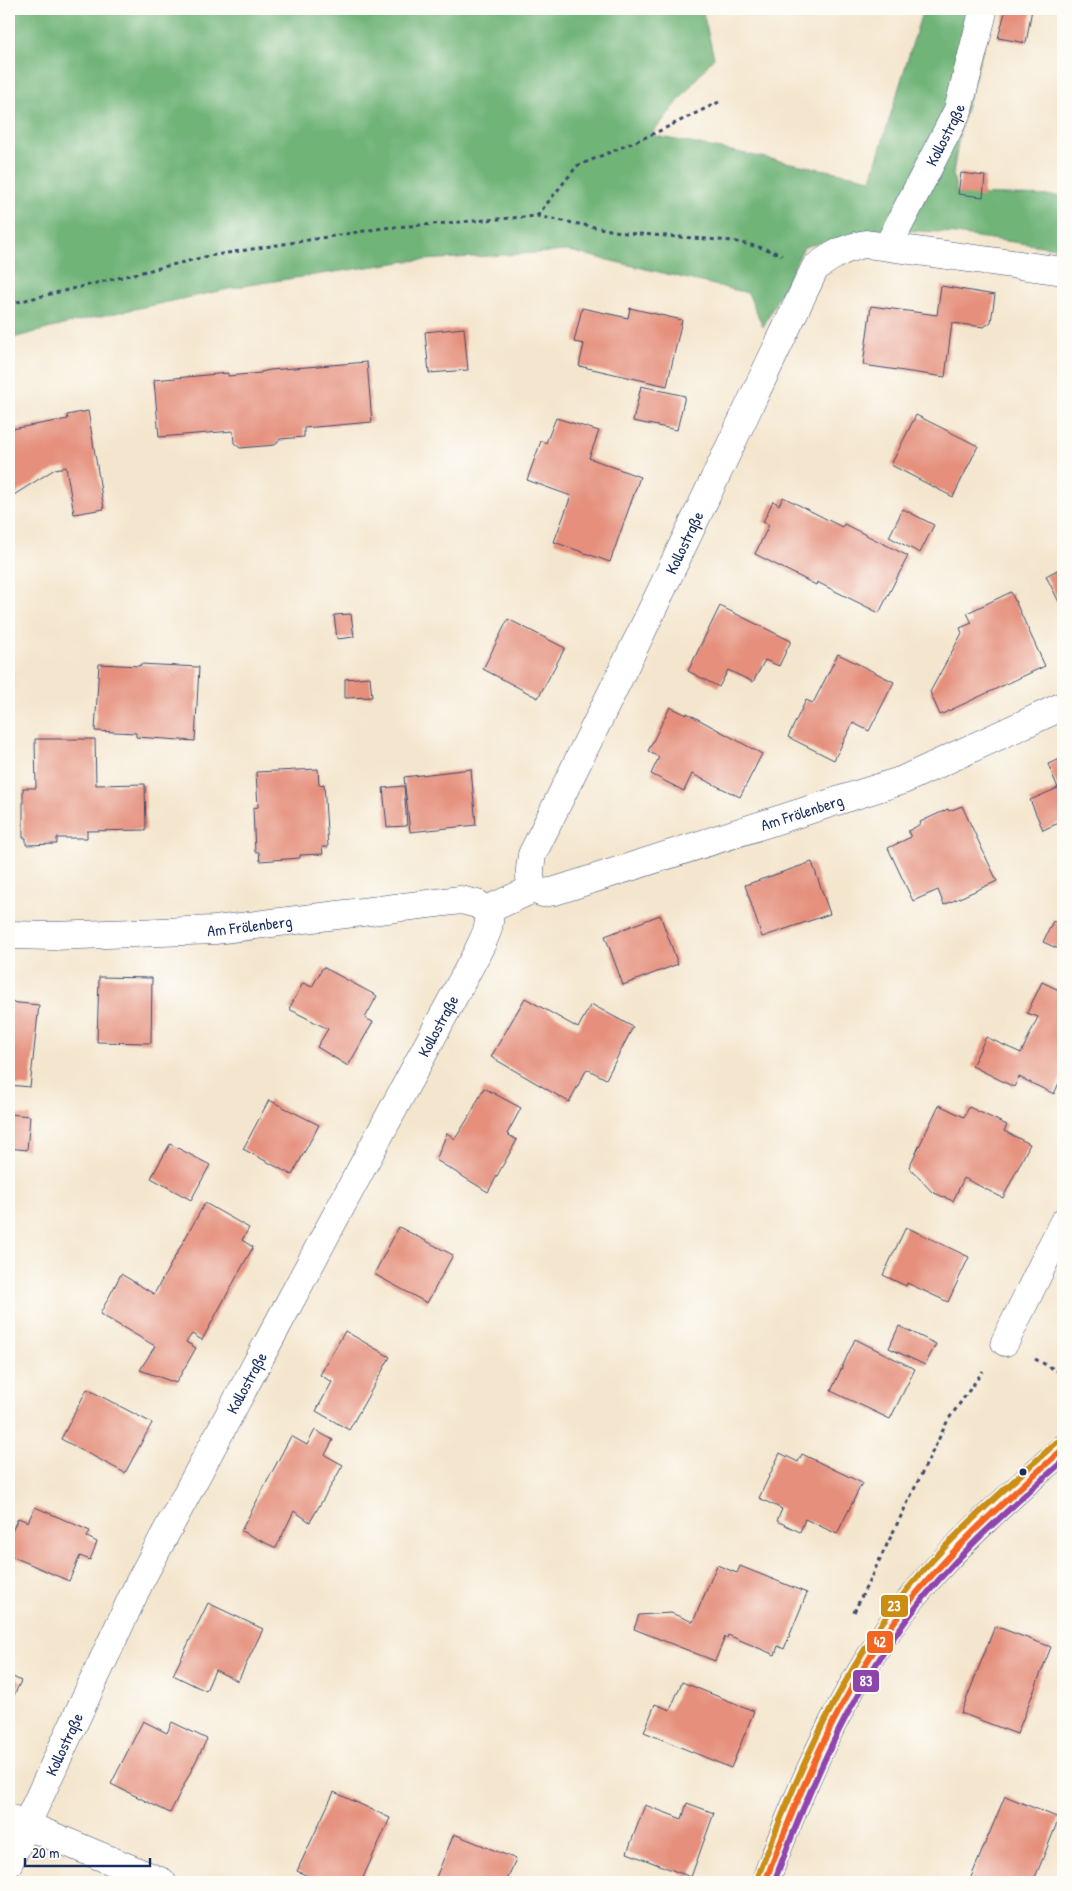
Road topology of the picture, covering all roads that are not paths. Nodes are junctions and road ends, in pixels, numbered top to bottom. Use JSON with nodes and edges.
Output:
{"nodes":[{"id":1,"x":982,"y":16,"type":"dead end"},
{"id":2,"x":888,"y":246,"type":"junction"},
{"id":3,"x":1063,"y":271,"type":"edge"},
{"id":4,"x":1063,"y":706,"type":"edge"},
{"id":5,"x":533,"y":889,"type":"junction"},
{"id":6,"x":487,"y":910,"type":"junction"},
{"id":7,"x":9,"y":935,"type":"edge"},
{"id":8,"x":1063,"y":1223,"type":"edge"},
{"id":9,"x":1005,"y":1342,"type":"road end"},
{"id":10,"x":1063,"y":1449,"type":"edge"},
{"id":11,"x":17,"y":1822,"type":"edge"},
{"id":12,"x":9,"y":1862,"type":"edge"},
{"id":13,"x":162,"y":1882,"type":"edge"},
{"id":14,"x":765,"y":1882,"type":"edge"}],
"edges":[{"from":1,"to":2,"type":"street","name":"Kollostraße"},
{"from":2,"to":3,"type":"street","name":"Kollostraße"},
{"from":2,"to":5,"type":"street","name":"Kollostraße"},
{"from":4,"to":5,"type":"street","name":"Am Frölenberg"},
{"from":5,"to":6,"type":"street"},
{"from":6,"to":7,"type":"street","name":"Am Frölenberg"},
{"from":6,"to":11,"type":"street","name":"Kollostraße"},
{"from":8,"to":9,"type":"street"},
{"from":10,"to":14,"type":"street"},
{"from":11,"to":12,"type":"street","name":"Kollostraße"},
{"from":11,"to":13,"type":"street"}]}
